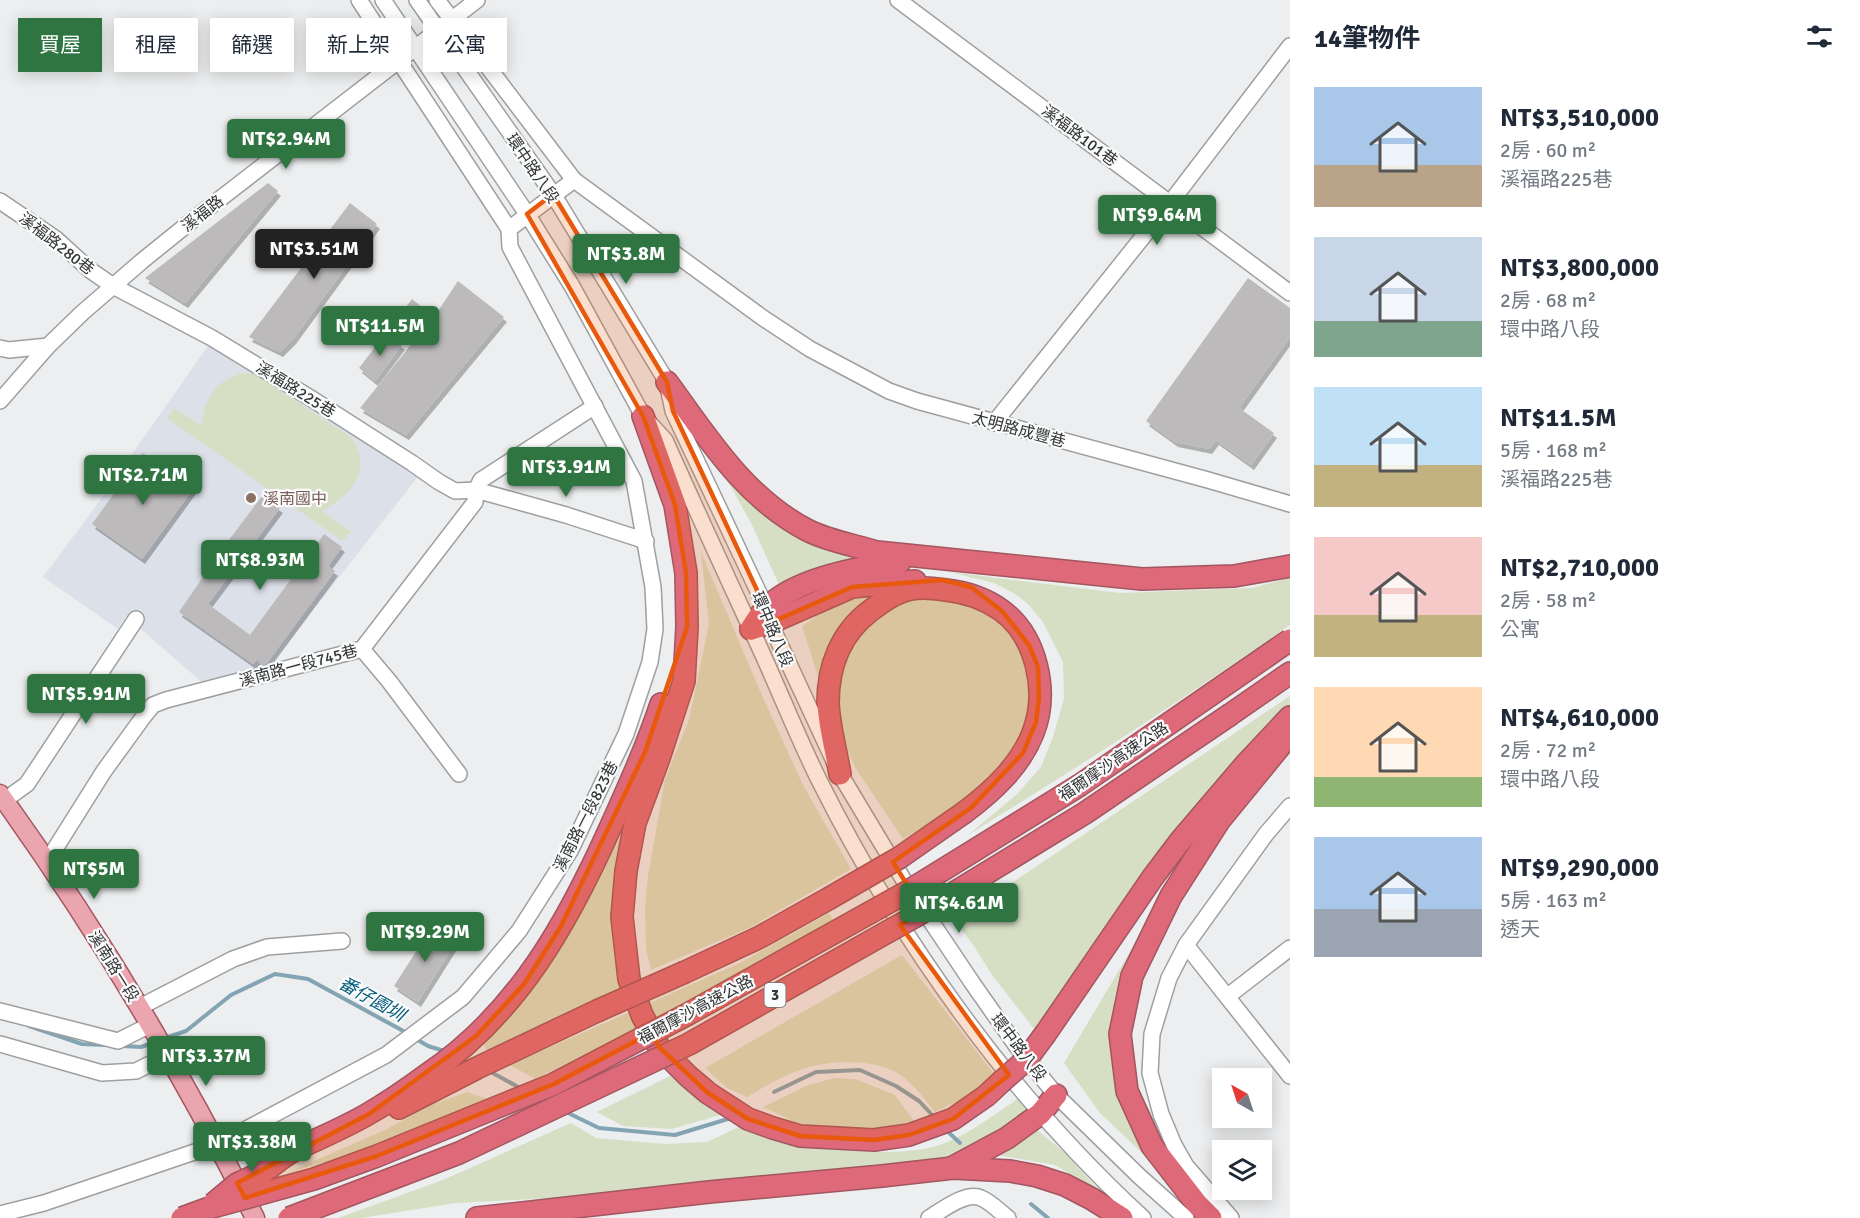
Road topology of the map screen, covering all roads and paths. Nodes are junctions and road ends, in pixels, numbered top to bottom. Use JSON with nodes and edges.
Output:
{"nodes":[{"id":1,"x":359,"y":0,"type":"edge"},
{"id":2,"x":383,"y":0,"type":"edge"},
{"id":3,"x":417,"y":0,"type":"edge"},
{"id":4,"x":437,"y":0,"type":"edge"},
{"id":5,"x":477,"y":0,"type":"edge"},
{"id":6,"x":898,"y":0,"type":"edge"},
{"id":7,"x":371,"y":18,"type":"edge"},
{"id":8,"x":430,"y":18,"type":"edge"},
{"id":9,"x":450,"y":18,"type":"edge"},
{"id":10,"x":454,"y":18,"type":"edge"},
{"id":11,"x":423,"y":42,"type":"edge"},
{"id":12,"x":1290,"y":46,"type":"edge"},
{"id":13,"x":416,"y":48,"type":"junction"},
{"id":14,"x":411,"y":52,"type":"edge"},
{"id":15,"x":384,"y":72,"type":"edge"},
{"id":16,"x":407,"y":72,"type":"edge"},
{"id":17,"x":467,"y":72,"type":"edge"},
{"id":18,"x":491,"y":72,"type":"edge"},
{"id":19,"x":574,"y":180,"type":"junction"},
{"id":20,"x":553,"y":194,"type":"junction"},
{"id":21,"x":0,"y":201,"type":"edge"},
{"id":22,"x":1170,"y":203,"type":"junction"},
{"id":23,"x":527,"y":214,"type":"junction"},
{"id":24,"x":509,"y":229,"type":"junction"},
{"id":25,"x":113,"y":286,"type":"junction"},
{"id":26,"x":1290,"y":293,"type":"edge"},
{"id":27,"x":763,"y":318,"type":"joint"},
{"id":28,"x":48,"y":346,"type":"junction"},
{"id":29,"x":0,"y":348,"type":"edge"},
{"id":30,"x":667,"y":382,"type":"junction"},
{"id":31,"x":0,"y":401,"type":"edge"},
{"id":32,"x":595,"y":406,"type":"junction"},
{"id":33,"x":643,"y":416,"type":"junction"},
{"id":34,"x":994,"y":423,"type":"junction"},
{"id":35,"x":476,"y":490,"type":"junction"},
{"id":36,"x":1290,"y":504,"type":"edge"},
{"id":37,"x":646,"y":541,"type":"junction"},
{"id":38,"x":946,"y":558,"type":"junction"},
{"id":39,"x":1290,"y":566,"type":"edge"},
{"id":40,"x":985,"y":600,"type":"junction"},
{"id":41,"x":136,"y":619,"type":"dead end"},
{"id":42,"x":762,"y":620,"type":"junction"},
{"id":43,"x":687,"y":627,"type":"junction"},
{"id":44,"x":1290,"y":640,"type":"edge"},
{"id":45,"x":362,"y":649,"type":"junction"},
{"id":46,"x":1290,"y":673,"type":"edge"},
{"id":47,"x":1290,"y":717,"type":"edge"},
{"id":48,"x":1290,"y":734,"type":"edge"},
{"id":49,"x":459,"y":774,"type":"dead end"},
{"id":50,"x":840,"y":774,"type":"junction"},
{"id":51,"x":2,"y":797,"type":"edge"},
{"id":52,"x":1290,"y":806,"type":"edge"},
{"id":53,"x":48,"y":860,"type":"junction"},
{"id":54,"x":342,"y":941,"type":"dead end"},
{"id":55,"x":1186,"y":945,"type":"junction"},
{"id":56,"x":1290,"y":948,"type":"edge"},
{"id":57,"x":1228,"y":996,"type":"junction"},
{"id":58,"x":140,"y":1007,"type":"junction"},
{"id":59,"x":0,"y":1011,"type":"edge"},
{"id":60,"x":152,"y":1028,"type":"junction"},
{"id":61,"x":0,"y":1044,"type":"edge"},
{"id":62,"x":166,"y":1052,"type":"junction"},
{"id":63,"x":1290,"y":1076,"type":"edge"},
{"id":64,"x":1056,"y":1095,"type":"junction"},
{"id":65,"x":1040,"y":1114,"type":"junction"},
{"id":66,"x":218,"y":1144,"type":"junction"},
{"id":67,"x":952,"y":1168,"type":"junction"},
{"id":68,"x":265,"y":1171,"type":"junction"},
{"id":69,"x":209,"y":1208,"type":"junction"},
{"id":70,"x":0,"y":1214,"type":"edge"},
{"id":71,"x":182,"y":1218,"type":"edge"},
{"id":72,"x":255,"y":1218,"type":"edge"},
{"id":73,"x":289,"y":1218,"type":"edge"},
{"id":74,"x":477,"y":1218,"type":"edge"},
{"id":75,"x":929,"y":1218,"type":"edge"},
{"id":76,"x":1008,"y":1218,"type":"edge"},
{"id":77,"x":1122,"y":1218,"type":"edge"},
{"id":78,"x":1143,"y":1218,"type":"edge"},
{"id":79,"x":1186,"y":1218,"type":"edge"},
{"id":80,"x":1211,"y":1218,"type":"edge"},
{"id":81,"x":1231,"y":1218,"type":"edge"}],
"edges":[{"from":1,"to":7,"type":"street"},
{"from":2,"to":13,"type":"street","name":"環中路八段"},
{"from":3,"to":8,"type":"street","name":"環中路八段"},
{"from":4,"to":9,"type":"street","name":"環中路八段"},
{"from":5,"to":10,"type":"street","name":"溪福路"},
{"from":6,"to":22,"type":"street","name":"溪福路101巷"},
{"from":11,"to":13,"type":"street","name":"溪福路"},
{"from":12,"to":22,"type":"street"},
{"from":13,"to":14,"type":"street","name":"溪福路"},
{"from":13,"to":23,"type":"street","name":"環中路八段"},
{"from":15,"to":25,"type":"street","name":"溪福路"},
{"from":16,"to":24,"type":"street"},
{"from":17,"to":20,"type":"street","name":"環中路八段"},
{"from":18,"to":19,"type":"street","name":"環中路八段"},
{"from":19,"to":20,"type":"street"},
{"from":19,"to":27,"type":"street","name":"環中路八段"},
{"from":20,"to":23,"type":"street"},
{"from":20,"to":30,"type":"street","name":"環中路八段"},
{"from":21,"to":25,"type":"street","name":"溪福路280巷"},
{"from":22,"to":26,"type":"street","name":"溪福路101巷"},
{"from":22,"to":34,"type":"street"},
{"from":23,"to":24,"type":"street"},
{"from":23,"to":33,"type":"street","name":"環中路八段"},
{"from":24,"to":32,"type":"street","name":"溪南路一段823巷"},
{"from":25,"to":28,"type":"street","name":"溪福路"},
{"from":25,"to":35,"type":"street","name":"溪福路225巷"},
{"from":27,"to":34,"type":"street","name":"太明路成豐巷"},
{"from":28,"to":29,"type":"street"},
{"from":28,"to":31,"type":"street","name":"溪福路"},
{"from":30,"to":38,"type":"highway"},
{"from":30,"to":42,"type":"street","name":"環中路八段"},
{"from":32,"to":35,"type":"street","name":"溪南路一段745巷"},
{"from":32,"to":37,"type":"street","name":"溪南路一段823巷"},
{"from":33,"to":42,"type":"street","name":"環中路八段"},
{"from":33,"to":43,"type":"highway"},
{"from":34,"to":36,"type":"street","name":"太明路成豐巷"},
{"from":35,"to":37,"type":"street","name":"溪福路225巷"},
{"from":35,"to":45,"type":"street","name":"溪南路一段745巷"},
{"from":37,"to":66,"type":"street","name":"溪南路一段823巷"},
{"from":38,"to":39,"type":"highway"},
{"from":38,"to":42,"type":"highway"},
{"from":40,"to":42,"type":"highway"},
{"from":40,"to":50,"type":"highway"},
{"from":40,"to":68,"type":"highway","bridge":true},
{"from":41,"to":51,"type":"street"},
{"from":42,"to":50,"type":"street","name":"環中路八段"},
{"from":42,"to":65,"type":"street","name":"環中路八段"},
{"from":43,"to":47,"type":"highway","bridge":true},
{"from":43,"to":68,"type":"highway"},
{"from":44,"to":69,"type":"highway","name":"福爾摩沙高速公路","number":"3","bridge":true},
{"from":45,"to":49,"type":"street"},
{"from":45,"to":53,"type":"street","name":"溪南路一段745巷"},
{"from":46,"to":73,"type":"highway","name":"福爾摩沙高速公路","number":"3","bridge":true},
{"from":48,"to":80,"type":"highway"},
{"from":50,"to":64,"type":"street","name":"環中路八段"},
{"from":51,"to":53,"type":"main road","name":"溪南路一段"},
{"from":52,"to":55,"type":"street"},
{"from":53,"to":58,"type":"main road","name":"溪南路一段"},
{"from":54,"to":58,"type":"street"},
{"from":55,"to":57,"type":"street"},
{"from":55,"to":81,"type":"street"},
{"from":56,"to":57,"type":"street"},
{"from":57,"to":63,"type":"street"},
{"from":58,"to":60,"type":"main road","name":"溪南路一段"},
{"from":59,"to":60,"type":"street"},
{"from":60,"to":62,"type":"main road","name":"溪南路一段"},
{"from":61,"to":62,"type":"street"},
{"from":62,"to":66,"type":"main road","name":"溪南路一段"},
{"from":64,"to":65,"type":"highway"},
{"from":64,"to":79,"type":"street","name":"環中路八段"},
{"from":65,"to":67,"type":"highway"},
{"from":65,"to":78,"type":"street","name":"環中路八段"},
{"from":66,"to":70,"type":"street","name":"溪南路一段823巷"},
{"from":66,"to":72,"type":"main road","name":"溪南路一段"},
{"from":67,"to":74,"type":"highway"},
{"from":67,"to":77,"type":"highway"},
{"from":68,"to":69,"type":"highway","bridge":true},
{"from":69,"to":71,"type":"highway","name":"福爾摩沙高速公路","number":"3","bridge":true},
{"from":75,"to":76,"type":"street"}]}
